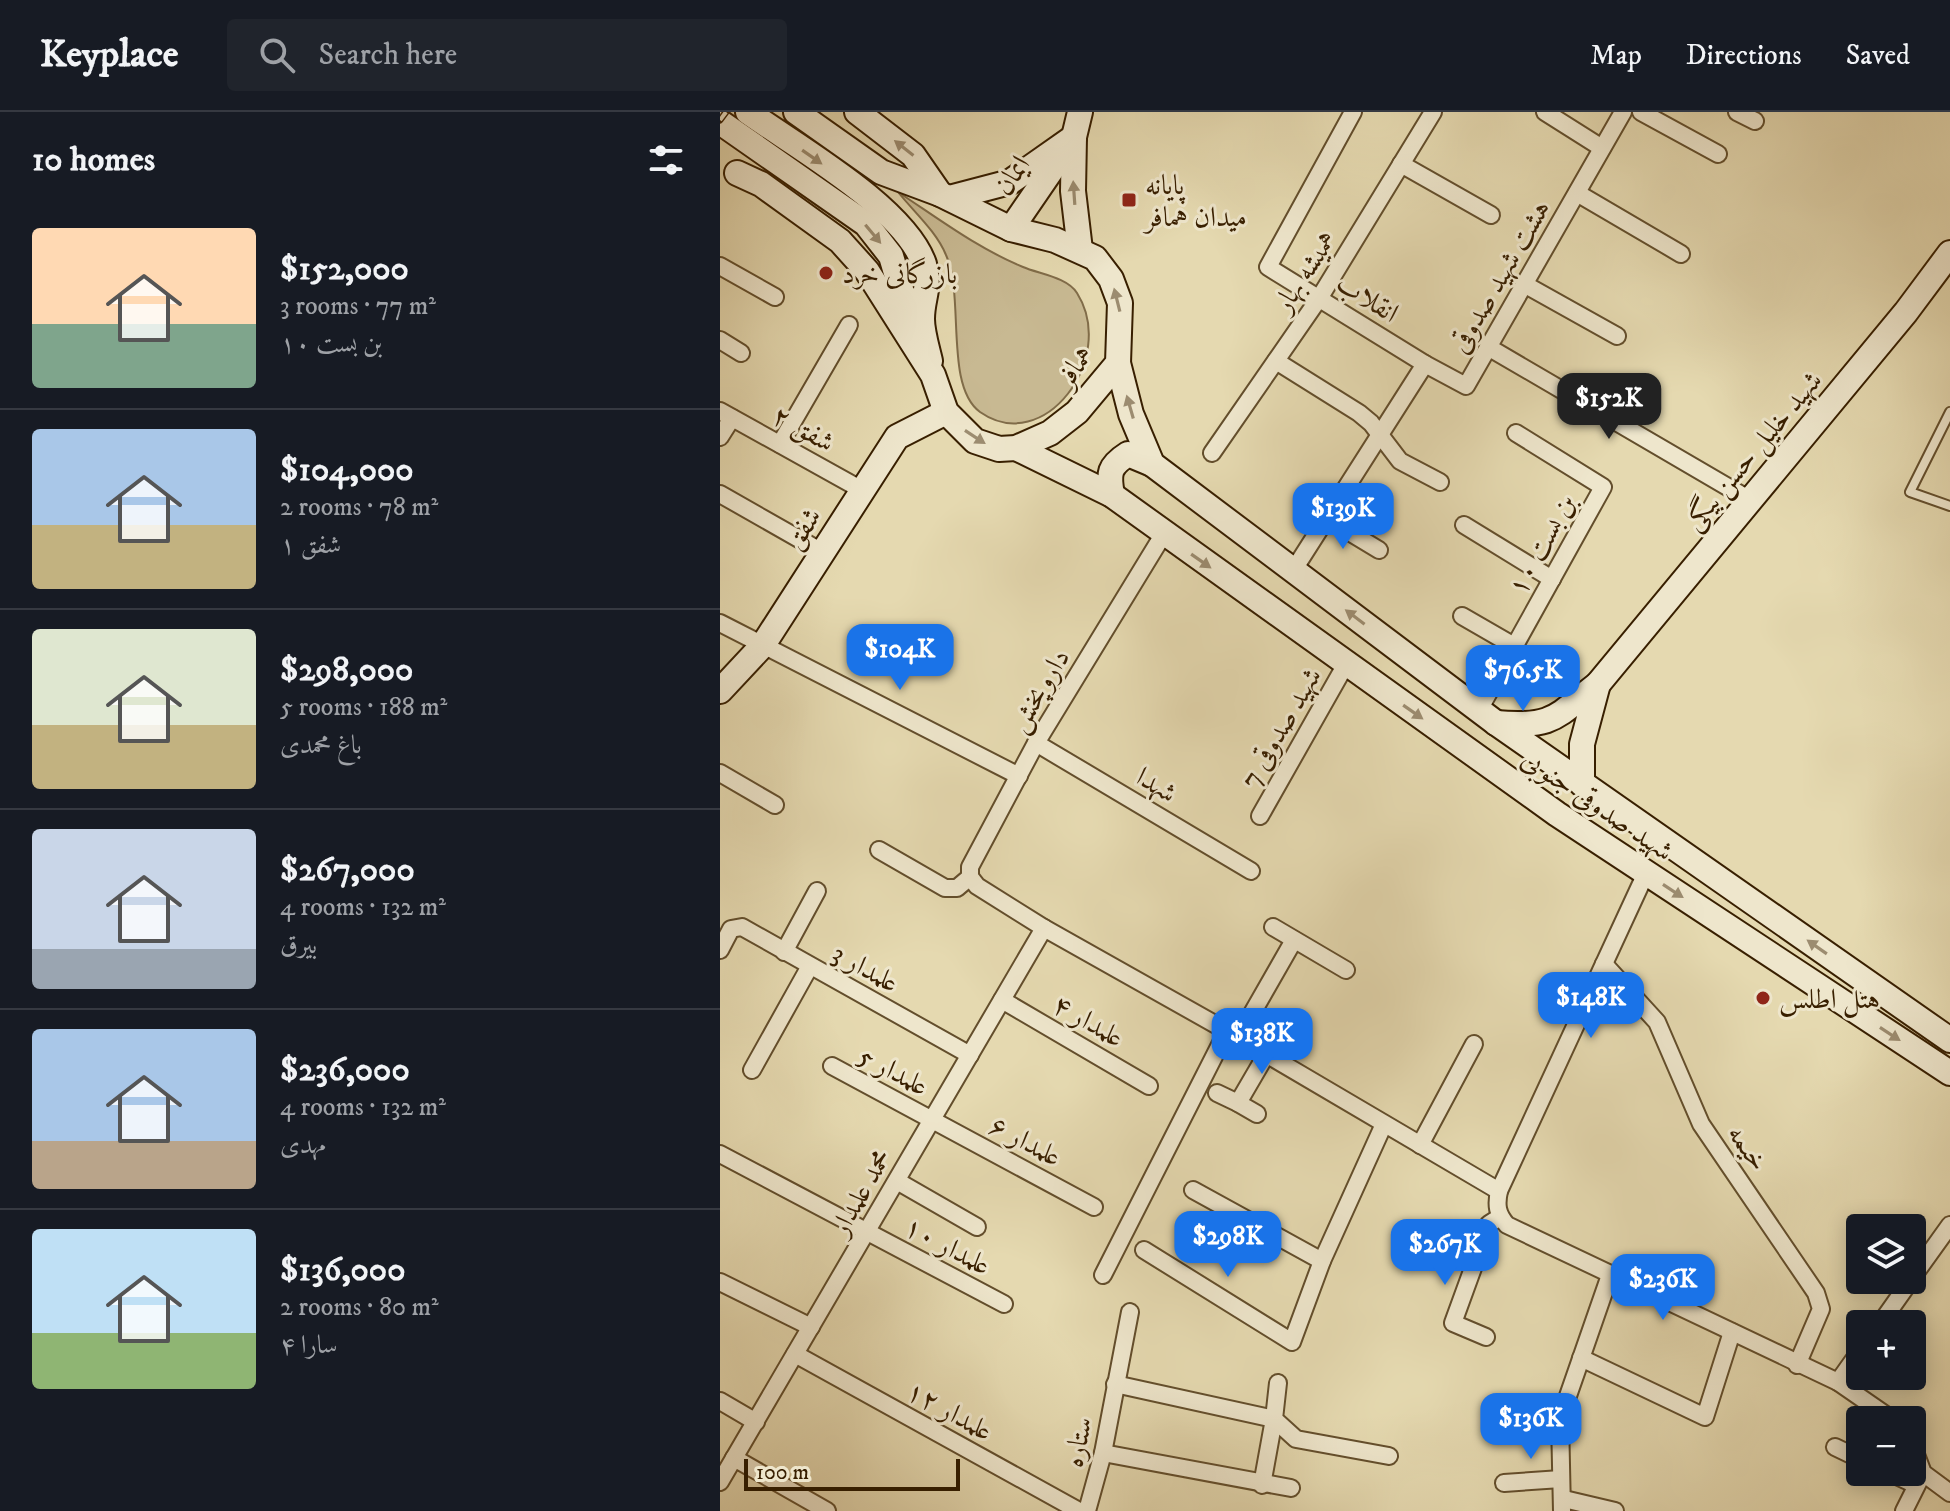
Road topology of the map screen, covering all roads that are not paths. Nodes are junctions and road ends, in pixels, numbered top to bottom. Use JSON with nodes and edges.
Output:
{"nodes":[{"id":1,"x":748,"y":112,"type":"edge"},
{"id":2,"x":796,"y":112,"type":"edge"},
{"id":3,"x":857,"y":112,"type":"edge"},
{"id":4,"x":1080,"y":112,"type":"edge"},
{"id":5,"x":1353,"y":112,"type":"edge"},
{"id":6,"x":1433,"y":112,"type":"edge"},
{"id":7,"x":1545,"y":112,"type":"edge"},
{"id":8,"x":1623,"y":112,"type":"edge"},
{"id":9,"x":1641,"y":112,"type":"edge"},
{"id":10,"x":1737,"y":112,"type":"edge"},
{"id":11,"x":1755,"y":121,"type":"dead end"},
{"id":12,"x":720,"y":122,"type":"edge"},
{"id":13,"x":1074,"y":137,"type":"junction"},
{"id":14,"x":744,"y":140,"type":"junction"},
{"id":15,"x":1602,"y":148,"type":"junction"},
{"id":16,"x":1718,"y":154,"type":"dead end"},
{"id":17,"x":1401,"y":164,"type":"junction"},
{"id":18,"x":729,"y":182,"type":"edge"},
{"id":19,"x":1577,"y":193,"type":"junction"},
{"id":20,"x":945,"y":196,"type":"junction"},
{"id":21,"x":1491,"y":215,"type":"dead end"},
{"id":22,"x":1011,"y":229,"type":"junction"},
{"id":23,"x":1080,"y":250,"type":"junction"},
{"id":24,"x":1950,"y":253,"type":"edge"},
{"id":25,"x":1681,"y":254,"type":"dead end"},
{"id":26,"x":720,"y":266,"type":"edge"},
{"id":27,"x":1524,"y":284,"type":"junction"},
{"id":28,"x":775,"y":297,"type":"dead end"},
{"id":29,"x":1320,"y":297,"type":"junction"},
{"id":30,"x":922,"y":318,"type":"junction"},
{"id":31,"x":849,"y":325,"type":"dead end"},
{"id":32,"x":1617,"y":336,"type":"dead end"},
{"id":33,"x":720,"y":340,"type":"edge"},
{"id":34,"x":1488,"y":347,"type":"junction"},
{"id":35,"x":741,"y":353,"type":"dead end"},
{"id":36,"x":1276,"y":361,"type":"junction"},
{"id":37,"x":1118,"y":363,"type":"junction"},
{"id":38,"x":1425,"y":364,"type":"junction"},
{"id":39,"x":933,"y":375,"type":"junction"},
{"id":40,"x":946,"y":412,"type":"junction"},
{"id":41,"x":1950,"y":412,"type":"edge"},
{"id":42,"x":726,"y":414,"type":"edge"},
{"id":43,"x":1516,"y":433,"type":"dead end"},
{"id":44,"x":1380,"y":435,"type":"junction"},
{"id":45,"x":720,"y":437,"type":"edge"},
{"id":46,"x":780,"y":444,"type":"junction"},
{"id":47,"x":1016,"y":448,"type":"junction"},
{"id":48,"x":1212,"y":453,"type":"dead end"},
{"id":49,"x":1152,"y":464,"type":"junction"},
{"id":50,"x":1440,"y":482,"type":"dead end"},
{"id":51,"x":862,"y":490,"type":"junction"},
{"id":52,"x":720,"y":494,"type":"edge"},
{"id":53,"x":1112,"y":495,"type":"junction"},
{"id":54,"x":1750,"y":500,"type":"junction"},
{"id":55,"x":1950,"y":506,"type":"edge"},
{"id":56,"x":1326,"y":518,"type":"junction"},
{"id":57,"x":1464,"y":525,"type":"dead end"},
{"id":58,"x":1163,"y":535,"type":"junction"},
{"id":59,"x":1379,"y":550,"type":"dead end"},
{"id":60,"x":822,"y":552,"type":"junction"},
{"id":61,"x":1293,"y":571,"type":"junction"},
{"id":62,"x":1552,"y":579,"type":"junction"},
{"id":63,"x":1462,"y":616,"type":"dead end"},
{"id":64,"x":720,"y":623,"type":"edge"},
{"id":65,"x":763,"y":645,"type":"junction"},
{"id":66,"x":1514,"y":646,"type":"junction"},
{"id":67,"x":1346,"y":664,"type":"junction"},
{"id":68,"x":1598,"y":684,"type":"junction"},
{"id":69,"x":720,"y":691,"type":"edge"},
{"id":70,"x":1487,"y":717,"type":"junction"},
{"id":71,"x":1036,"y":743,"type":"junction"},
{"id":72,"x":720,"y":773,"type":"edge"},
{"id":73,"x":1019,"y":776,"type":"junction"},
{"id":74,"x":1582,"y":784,"type":"junction"},
{"id":75,"x":775,"y":805,"type":"dead end"},
{"id":76,"x":1260,"y":816,"type":"dead end"},
{"id":77,"x":879,"y":850,"type":"dead end"},
{"id":78,"x":1251,"y":871,"type":"dead end"},
{"id":79,"x":1646,"y":873,"type":"junction"},
{"id":80,"x":970,"y":877,"type":"junction"},
{"id":81,"x":817,"y":891,"type":"dead end"},
{"id":82,"x":1273,"y":927,"type":"dead end"},
{"id":83,"x":1044,"y":928,"type":"junction"},
{"id":84,"x":1294,"y":940,"type":"junction"},
{"id":85,"x":720,"y":950,"type":"edge"},
{"id":86,"x":784,"y":952,"type":"junction"},
{"id":87,"x":1604,"y":964,"type":"junction"},
{"id":88,"x":810,"y":966,"type":"junction"},
{"id":89,"x":1346,"y":970,"type":"dead end"},
{"id":90,"x":1002,"y":1000,"type":"junction"},
{"id":91,"x":1232,"y":1034,"type":"junction"},
{"id":92,"x":1950,"y":1040,"type":"edge"},
{"id":93,"x":1474,"y":1044,"type":"dead end"},
{"id":94,"x":970,"y":1055,"type":"junction"},
{"id":95,"x":1266,"y":1055,"type":"junction"},
{"id":96,"x":832,"y":1066,"type":"dead end"},
{"id":97,"x":752,"y":1070,"type":"dead end"},
{"id":98,"x":1950,"y":1073,"type":"edge"},
{"id":99,"x":1149,"y":1086,"type":"dead end"},
{"id":100,"x":1217,"y":1093,"type":"dead end"},
{"id":101,"x":1238,"y":1103,"type":"junction"},
{"id":102,"x":1257,"y":1114,"type":"dead end"},
{"id":103,"x":932,"y":1119,"type":"junction"},
{"id":104,"x":1384,"y":1124,"type":"junction"},
{"id":105,"x":1420,"y":1145,"type":"junction"},
{"id":106,"x":720,"y":1154,"type":"edge"},
{"id":107,"x":897,"y":1181,"type":"junction"},
{"id":108,"x":1193,"y":1190,"type":"dead end"},
{"id":109,"x":1499,"y":1191,"type":"junction"},
{"id":110,"x":1094,"y":1207,"type":"dead end"},
{"id":111,"x":1500,"y":1217,"type":"junction"},
{"id":112,"x":1950,"y":1225,"type":"edge"},
{"id":113,"x":977,"y":1227,"type":"dead end"},
{"id":114,"x":867,"y":1230,"type":"junction"},
{"id":115,"x":1144,"y":1250,"type":"dead end"},
{"id":116,"x":1926,"y":1258,"type":"edge"},
{"id":117,"x":1322,"y":1261,"type":"junction"},
{"id":118,"x":1103,"y":1275,"type":"dead end"},
{"id":119,"x":1610,"y":1275,"type":"junction"},
{"id":120,"x":720,"y":1282,"type":"edge"},
{"id":121,"x":1004,"y":1304,"type":"dead end"},
{"id":122,"x":1130,"y":1312,"type":"dead end"},
{"id":123,"x":811,"y":1327,"type":"junction"},
{"id":124,"x":1732,"y":1332,"type":"junction"},
{"id":125,"x":1486,"y":1337,"type":"dead end"},
{"id":126,"x":795,"y":1354,"type":"junction"},
{"id":127,"x":1581,"y":1358,"type":"junction"},
{"id":128,"x":1797,"y":1365,"type":"junction"},
{"id":129,"x":1846,"y":1371,"type":"edge"},
{"id":130,"x":1838,"y":1382,"type":"junction"},
{"id":131,"x":1278,"y":1383,"type":"dead end"},
{"id":132,"x":1115,"y":1384,"type":"junction"},
{"id":133,"x":720,"y":1401,"type":"edge"},
{"id":134,"x":1873,"y":1406,"type":"edge"},
{"id":135,"x":1274,"y":1419,"type":"junction"},
{"id":136,"x":756,"y":1422,"type":"junction"},
{"id":137,"x":1835,"y":1447,"type":"dead end"},
{"id":138,"x":1846,"y":1452,"type":"edge"},
{"id":139,"x":1103,"y":1453,"type":"junction"},
{"id":140,"x":1389,"y":1456,"type":"dead end"},
{"id":141,"x":734,"y":1458,"type":"junction"},
{"id":142,"x":1561,"y":1479,"type":"junction"},
{"id":143,"x":720,"y":1482,"type":"edge"},
{"id":144,"x":1926,"y":1482,"type":"edge"},
{"id":145,"x":1504,"y":1483,"type":"dead end"},
{"id":146,"x":1262,"y":1485,"type":"junction"},
{"id":147,"x":1916,"y":1486,"type":"edge"},
{"id":148,"x":1291,"y":1488,"type":"dead end"},
{"id":149,"x":1950,"y":1493,"type":"edge"},
{"id":150,"x":1563,"y":1505,"type":"edge"},
{"id":151,"x":827,"y":1511,"type":"edge"},
{"id":152,"x":1079,"y":1511,"type":"edge"},
{"id":153,"x":1087,"y":1511,"type":"edge"},
{"id":154,"x":1615,"y":1511,"type":"edge"},
{"id":155,"x":1904,"y":1511,"type":"edge"}],
"edges":[{"from":1,"to":30,"type":"main road","one_way":true},
{"from":2,"to":20,"type":"main road"},
{"from":20,"to":3,"type":"main road","one_way":true},
{"from":4,"to":13,"type":"main road","name":"ایمان"},
{"from":5,"to":29,"type":"street","name":"انقلاب"},
{"from":6,"to":17,"type":"street","name":"همیشه بهار"},
{"from":7,"to":15,"type":"street"},
{"from":8,"to":15,"type":"street"},
{"from":9,"to":16,"type":"street"},
{"from":10,"to":11,"type":"street"},
{"from":12,"to":14,"type":"main road"},
{"from":13,"to":20,"type":"main road"},
{"from":13,"to":22,"type":"main road","name":"ایمان"},
{"from":23,"to":13,"type":"main road","one_way":true},
{"from":14,"to":18,"type":"main road"},
{"from":14,"to":30,"type":"main road","one_way":true},
{"from":15,"to":19,"type":"street","name":"هشت شهید صدوقی"},
{"from":17,"to":21,"type":"street"},
{"from":17,"to":29,"type":"street","name":"همیشه بهار"},
{"from":18,"to":39,"type":"main road"},
{"from":19,"to":25,"type":"street"},
{"from":19,"to":27,"type":"street","name":"هشت شهید صدوقی"},
{"from":20,"to":22,"type":"main road"},
{"from":22,"to":23,"type":"main road","name":"همافر"},
{"from":37,"to":23,"type":"main road","name":"همافر","one_way":true},
{"from":24,"to":54,"type":"main road","name":"شهید خلیل حسن بیگی"},
{"from":26,"to":28,"type":"street"},
{"from":27,"to":32,"type":"street"},
{"from":27,"to":34,"type":"street","name":"هشت شهید صدوقی"},
{"from":29,"to":36,"type":"street","name":"همیشه بهار"},
{"from":29,"to":38,"type":"street","name":"انقلاب"},
{"from":30,"to":39,"type":"main road"},
{"from":31,"to":46,"type":"street"},
{"from":33,"to":35,"type":"street"},
{"from":34,"to":38,"type":"street","name":"هشت شهید صدوقی"},
{"from":34,"to":54,"type":"street"},
{"from":36,"to":44,"type":"street"},
{"from":36,"to":48,"type":"street","name":"همیشه بهار"},
{"from":37,"to":47,"type":"main road","name":"همافر"},
{"from":49,"to":37,"type":"main road","one_way":true},
{"from":38,"to":44,"type":"street","name":"هشت شهید صدوقی"},
{"from":39,"to":40,"type":"main road"},
{"from":40,"to":47,"type":"main road","one_way":true},
{"from":40,"to":51,"type":"main road","name":"شفق"},
{"from":41,"to":55,"type":"lane"},
{"from":42,"to":45,"type":"street"},
{"from":42,"to":46,"type":"street","name":"شفق ۲"},
{"from":43,"to":62,"type":"street","name":"بن بست ۱۰"},
{"from":44,"to":50,"type":"street"},
{"from":44,"to":56,"type":"street","name":"هشت شهید صدوقی"},
{"from":46,"to":51,"type":"street","name":"شفق ۲"},
{"from":47,"to":53,"type":"main road","name":"شهید صدوقی جنوبی"},
{"from":49,"to":53,"type":"main road"},
{"from":49,"to":61,"type":"main road","name":"شهید صدوقی جنوبی"},
{"from":51,"to":60,"type":"main road","name":"شفق"},
{"from":52,"to":60,"type":"street"},
{"from":53,"to":58,"type":"main road","name":"شهید صدوقی جنوبی"},
{"from":54,"to":68,"type":"main road","name":"شهید خلیل حسن بیگی"},
{"from":56,"to":59,"type":"street"},
{"from":56,"to":61,"type":"street","name":"هشت شهید صدوقی"},
{"from":57,"to":62,"type":"street"},
{"from":58,"to":67,"type":"main road","name":"شهید صدوقی جنوبی","one_way":true},
{"from":58,"to":71,"type":"street","name":"داروپخش"},
{"from":60,"to":65,"type":"main road","name":"شفق"},
{"from":70,"to":61,"type":"main road","name":"شهید صدوقی جنوبی","one_way":true},
{"from":62,"to":66,"type":"street","name":"بن بست ۱۰"},
{"from":63,"to":66,"type":"street"},
{"from":64,"to":65,"type":"street"},
{"from":65,"to":69,"type":"main road","name":"شفق"},
{"from":65,"to":73,"type":"street"},
{"from":66,"to":70,"type":"street","name":"بن بست ۱۰"},
{"from":67,"to":76,"type":"street","name":"شهید صدوقی 7"},
{"from":67,"to":79,"type":"main road","name":"شهید صدوقی جنوبی","one_way":true},
{"from":68,"to":70,"type":"main road"},
{"from":68,"to":74,"type":"main road"},
{"from":70,"to":74,"type":"main road","name":"شهید صدوقی جنوبی"},
{"from":71,"to":73,"type":"street","name":"داروپخش"},
{"from":71,"to":78,"type":"street","name":"شهدا"},
{"from":72,"to":75,"type":"street"},
{"from":73,"to":80,"type":"street","name":"داروپخش"},
{"from":92,"to":74,"type":"main road","name":"شهید صدوقی جنوبی","one_way":true},
{"from":77,"to":80,"type":"street"},
{"from":79,"to":87,"type":"street"},
{"from":79,"to":98,"type":"main road","name":"شهید صدوقی جنوبی","one_way":true},
{"from":80,"to":83,"type":"street"},
{"from":81,"to":86,"type":"street"},
{"from":82,"to":84,"type":"street"},
{"from":83,"to":90,"type":"street","name":"محمد علمدار"},
{"from":83,"to":91,"type":"street"},
{"from":84,"to":89,"type":"street"},
{"from":84,"to":91,"type":"street"},
{"from":85,"to":86,"type":"street","name":"علمدار 3"},
{"from":86,"to":88,"type":"street","name":"علمدار 3"},
{"from":87,"to":109,"type":"street"},
{"from":87,"to":128,"type":"street","name":"خیمه"},
{"from":88,"to":94,"type":"street","name":"علمدار 3"},
{"from":88,"to":97,"type":"street"},
{"from":90,"to":94,"type":"street","name":"محمد علمدار"},
{"from":90,"to":99,"type":"street","name":"علمدار ۴"},
{"from":91,"to":95,"type":"street"},
{"from":91,"to":118,"type":"street"},
{"from":93,"to":105,"type":"street"},
{"from":94,"to":103,"type":"street","name":"محمد علمدار"},
{"from":95,"to":101,"type":"street"},
{"from":95,"to":104,"type":"street"},
{"from":96,"to":103,"type":"street","name":"علمدار 5"},
{"from":100,"to":101,"type":"street"},
{"from":101,"to":102,"type":"street"},
{"from":103,"to":107,"type":"street","name":"محمد علمدار"},
{"from":103,"to":110,"type":"street","name":"علمدار ۶"},
{"from":104,"to":105,"type":"street"},
{"from":104,"to":117,"type":"street"},
{"from":105,"to":109,"type":"street"},
{"from":106,"to":114,"type":"street","name":"علمدار ۱۰"},
{"from":107,"to":113,"type":"street"},
{"from":107,"to":114,"type":"street","name":"محمد علمدار"},
{"from":108,"to":117,"type":"street"},
{"from":109,"to":111,"type":"street"},
{"from":111,"to":119,"type":"street"},
{"from":111,"to":125,"type":"street"},
{"from":112,"to":116,"type":"street"},
{"from":114,"to":121,"type":"street","name":"علمدار ۱۰"},
{"from":114,"to":123,"type":"street","name":"محمد علمدار"},
{"from":115,"to":117,"type":"street"},
{"from":119,"to":124,"type":"street"},
{"from":119,"to":127,"type":"street"},
{"from":120,"to":123,"type":"street"},
{"from":122,"to":132,"type":"street","name":"ستاره"},
{"from":123,"to":126,"type":"street","name":"محمد علمدار"},
{"from":124,"to":127,"type":"street"},
{"from":124,"to":128,"type":"street"},
{"from":126,"to":136,"type":"street","name":"محمد علمدار"},
{"from":126,"to":152,"type":"street","name":"علمدار ۱۲"},
{"from":127,"to":142,"type":"street"},
{"from":128,"to":130,"type":"street"},
{"from":129,"to":130,"type":"street"},
{"from":130,"to":134,"type":"street"},
{"from":131,"to":135,"type":"street"},
{"from":132,"to":135,"type":"street"},
{"from":132,"to":139,"type":"street","name":"ستاره"},
{"from":133,"to":136,"type":"street"},
{"from":135,"to":140,"type":"street"},
{"from":135,"to":146,"type":"street"},
{"from":136,"to":141,"type":"street","name":"محمد علمدار"},
{"from":137,"to":138,"type":"street"},
{"from":139,"to":146,"type":"street"},
{"from":139,"to":153,"type":"street","name":"ستاره"},
{"from":141,"to":143,"type":"street","name":"محمد علمدار"},
{"from":141,"to":151,"type":"street"},
{"from":142,"to":145,"type":"street"},
{"from":142,"to":150,"type":"street"},
{"from":144,"to":149,"type":"street"},
{"from":146,"to":148,"type":"street"},
{"from":147,"to":155,"type":"street"},
{"from":150,"to":154,"type":"street"}]}
